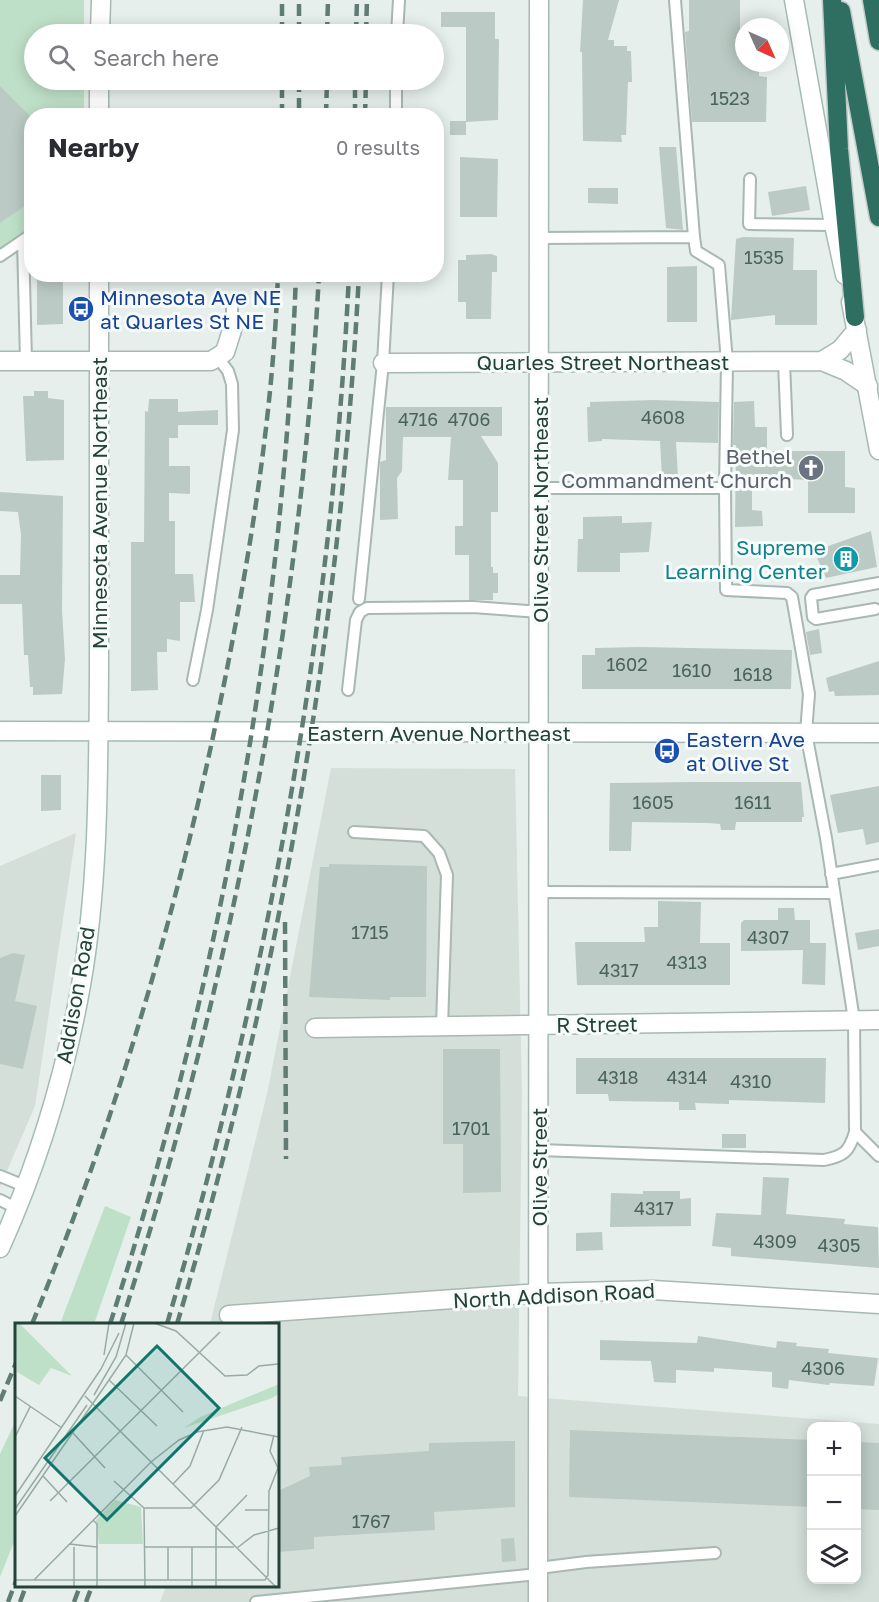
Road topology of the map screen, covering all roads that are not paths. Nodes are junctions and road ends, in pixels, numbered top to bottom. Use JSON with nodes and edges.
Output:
{"nodes":[{"id":1,"x":101,"y":0,"type":"edge"},
{"id":2,"x":399,"y":0,"type":"edge"},
{"id":3,"x":539,"y":0,"type":"edge"},
{"id":4,"x":675,"y":0,"type":"edge"},
{"id":5,"x":794,"y":0,"type":"edge"},
{"id":6,"x":832,"y":0,"type":"edge"},
{"id":7,"x":840,"y":0,"type":"edge"},
{"id":8,"x":872,"y":0,"type":"edge"},
{"id":9,"x":100,"y":24,"type":"edge"},
{"id":10,"x":398,"y":24,"type":"edge"},
{"id":11,"x":879,"y":41,"type":"edge"},
{"id":12,"x":99,"y":90,"type":"edge"},
{"id":13,"x":396,"y":90,"type":"edge"},
{"id":14,"x":99,"y":108,"type":"edge"},
{"id":15,"x":396,"y":108,"type":"edge"},
{"id":16,"x":750,"y":179,"type":"dead end"},
{"id":17,"x":879,"y":218,"type":"edge"},
{"id":18,"x":834,"y":225,"type":"junction"},
{"id":19,"x":694,"y":237,"type":"junction"},
{"id":20,"x":539,"y":238,"type":"junction"},
{"id":21,"x":24,"y":239,"type":"edge"},
{"id":22,"x":0,"y":256,"type":"edge"},
{"id":23,"x":27,"y":282,"type":"edge"},
{"id":24,"x":99,"y":282,"type":"edge"},
{"id":25,"x":388,"y":282,"type":"edge"},
{"id":26,"x":232,"y":302,"type":"dead end"},
{"id":27,"x":856,"y":324,"type":"junction"},
{"id":28,"x":232,"y":330,"type":"joint"},
{"id":29,"x":218,"y":358,"type":"junction"},
{"id":30,"x":0,"y":361,"type":"edge"},
{"id":31,"x":26,"y":361,"type":"junction"},
{"id":32,"x":99,"y":361,"type":"junction"},
{"id":33,"x":540,"y":362,"type":"junction"},
{"id":34,"x":727,"y":362,"type":"junction"},
{"id":35,"x":784,"y":362,"type":"junction"},
{"id":36,"x":822,"y":362,"type":"junction"},
{"id":37,"x":383,"y":363,"type":"junction"},
{"id":38,"x":868,"y":386,"type":"junction"},
{"id":39,"x":787,"y":435,"type":"dead end"},
{"id":40,"x":879,"y":450,"type":"edge"},
{"id":41,"x":540,"y":488,"type":"junction"},
{"id":42,"x":725,"y":488,"type":"junction"},
{"id":43,"x":879,"y":582,"type":"edge"},
{"id":44,"x":358,"y":599,"type":"dead end"},
{"id":45,"x":874,"y":609,"type":"dead end"},
{"id":46,"x":540,"y":612,"type":"junction"},
{"id":47,"x":193,"y":680,"type":"dead end"},
{"id":48,"x":348,"y":690,"type":"dead end"},
{"id":49,"x":0,"y":731,"type":"edge"},
{"id":50,"x":99,"y":732,"type":"junction"},
{"id":51,"x":540,"y":733,"type":"junction"},
{"id":52,"x":806,"y":733,"type":"junction"},
{"id":53,"x":879,"y":733,"type":"edge"},
{"id":54,"x":354,"y":832,"type":"dead end"},
{"id":55,"x":879,"y":865,"type":"edge"},
{"id":56,"x":831,"y":874,"type":"junction"},
{"id":57,"x":540,"y":892,"type":"junction"},
{"id":58,"x":834,"y":892,"type":"junction"},
{"id":59,"x":854,"y":1020,"type":"junction"},
{"id":60,"x":879,"y":1020,"type":"edge"},
{"id":61,"x":539,"y":1025,"type":"junction"},
{"id":62,"x":442,"y":1026,"type":"junction"},
{"id":63,"x":315,"y":1028,"type":"dead end"},
{"id":64,"x":855,"y":1132,"type":"junction"},
{"id":65,"x":539,"y":1150,"type":"junction"},
{"id":66,"x":879,"y":1156,"type":"edge"},
{"id":67,"x":0,"y":1176,"type":"edge"},
{"id":68,"x":27,"y":1187,"type":"junction"},
{"id":69,"x":0,"y":1200,"type":"edge"},
{"id":70,"x":18,"y":1209,"type":"junction"},
{"id":71,"x":0,"y":1248,"type":"edge"},
{"id":72,"x":539,"y":1293,"type":"junction"},
{"id":73,"x":879,"y":1304,"type":"edge"},
{"id":74,"x":229,"y":1315,"type":"dead end"},
{"id":75,"x":715,"y":1553,"type":"dead end"},
{"id":76,"x":539,"y":1571,"type":"junction"},
{"id":77,"x":256,"y":1602,"type":"edge"},
{"id":78,"x":538,"y":1602,"type":"edge"}],
"edges":[{"from":1,"to":9,"type":"street"},
{"from":2,"to":10,"type":"lane"},
{"from":3,"to":20,"type":"street","name":"Olive Street Northeast"},
{"from":4,"to":19,"type":"lane"},
{"from":5,"to":18,"type":"street"},
{"from":6,"to":27,"type":"highway"},
{"from":7,"to":17,"type":"highway"},
{"from":8,"to":11,"type":"highway"},
{"from":12,"to":14,"type":"street"},
{"from":13,"to":15,"type":"lane"},
{"from":16,"to":18,"type":"lane"},
{"from":18,"to":27,"type":"street"},
{"from":19,"to":20,"type":"lane"},
{"from":19,"to":34,"type":"lane"},
{"from":20,"to":33,"type":"street","name":"Olive Street Northeast"},
{"from":21,"to":22,"type":"lane"},
{"from":23,"to":31,"type":"lane"},
{"from":24,"to":32,"type":"street","name":"Minnesota Avenue Northeast"},
{"from":25,"to":37,"type":"lane"},
{"from":26,"to":28,"type":"lane"},
{"from":27,"to":36,"type":"street"},
{"from":27,"to":38,"type":"street"},
{"from":28,"to":29,"type":"street"},
{"from":29,"to":32,"type":"street"},
{"from":29,"to":47,"type":"lane"},
{"from":30,"to":31,"type":"street"},
{"from":31,"to":32,"type":"street"},
{"from":32,"to":50,"type":"street","name":"Minnesota Avenue Northeast"},
{"from":33,"to":34,"type":"street","name":"Quarles Street Northeast"},
{"from":33,"to":37,"type":"street","name":"Quarles Street Northeast"},
{"from":33,"to":41,"type":"street","name":"Olive Street Northeast"},
{"from":34,"to":35,"type":"street","name":"Quarles Street Northeast"},
{"from":34,"to":42,"type":"lane"},
{"from":35,"to":36,"type":"street","name":"Quarles Street Northeast"},
{"from":35,"to":39,"type":"lane"},
{"from":36,"to":38,"type":"street","name":"Quarles Street Northeast"},
{"from":37,"to":44,"type":"lane"},
{"from":38,"to":40,"type":"street"},
{"from":41,"to":42,"type":"lane"},
{"from":41,"to":46,"type":"street","name":"Olive Street Northeast"},
{"from":42,"to":52,"type":"lane"},
{"from":43,"to":45,"type":"lane"},
{"from":46,"to":48,"type":"lane"},
{"from":46,"to":51,"type":"street","name":"Olive Street Northeast"},
{"from":49,"to":50,"type":"street","name":"Eastern Avenue Northeast"},
{"from":50,"to":51,"type":"street","name":"Eastern Avenue Northeast"},
{"from":50,"to":68,"type":"street","name":"Addison Road"},
{"from":51,"to":52,"type":"street","name":"Eastern Avenue Northeast"},
{"from":51,"to":57,"type":"street","name":"Olive Street"},
{"from":52,"to":53,"type":"street","name":"Eastern Avenue Northeast"},
{"from":52,"to":56,"type":"lane"},
{"from":54,"to":62,"type":"lane"},
{"from":55,"to":56,"type":"lane"},
{"from":56,"to":58,"type":"lane"},
{"from":57,"to":58,"type":"lane"},
{"from":57,"to":61,"type":"street","name":"Olive Street"},
{"from":58,"to":59,"type":"lane"},
{"from":59,"to":60,"type":"street","name":"R Street"},
{"from":59,"to":61,"type":"street","name":"R Street"},
{"from":59,"to":64,"type":"lane"},
{"from":61,"to":62,"type":"street","name":"R Street"},
{"from":61,"to":65,"type":"street","name":"Olive Street"},
{"from":62,"to":63,"type":"street","name":"R Street"},
{"from":64,"to":65,"type":"lane"},
{"from":64,"to":66,"type":"lane"},
{"from":65,"to":72,"type":"street","name":"Olive Street"},
{"from":67,"to":68,"type":"lane"},
{"from":68,"to":70,"type":"street","name":"Addison Road"},
{"from":69,"to":70,"type":"lane"},
{"from":70,"to":71,"type":"street","name":"Addison Road"},
{"from":72,"to":73,"type":"street","name":"North Addison Road"},
{"from":72,"to":74,"type":"street","name":"North Addison Road"},
{"from":72,"to":76,"type":"street","name":"Olive Street"},
{"from":75,"to":76,"type":"lane"},
{"from":76,"to":77,"type":"lane"},
{"from":76,"to":78,"type":"street","name":"Olive Street"}]}
